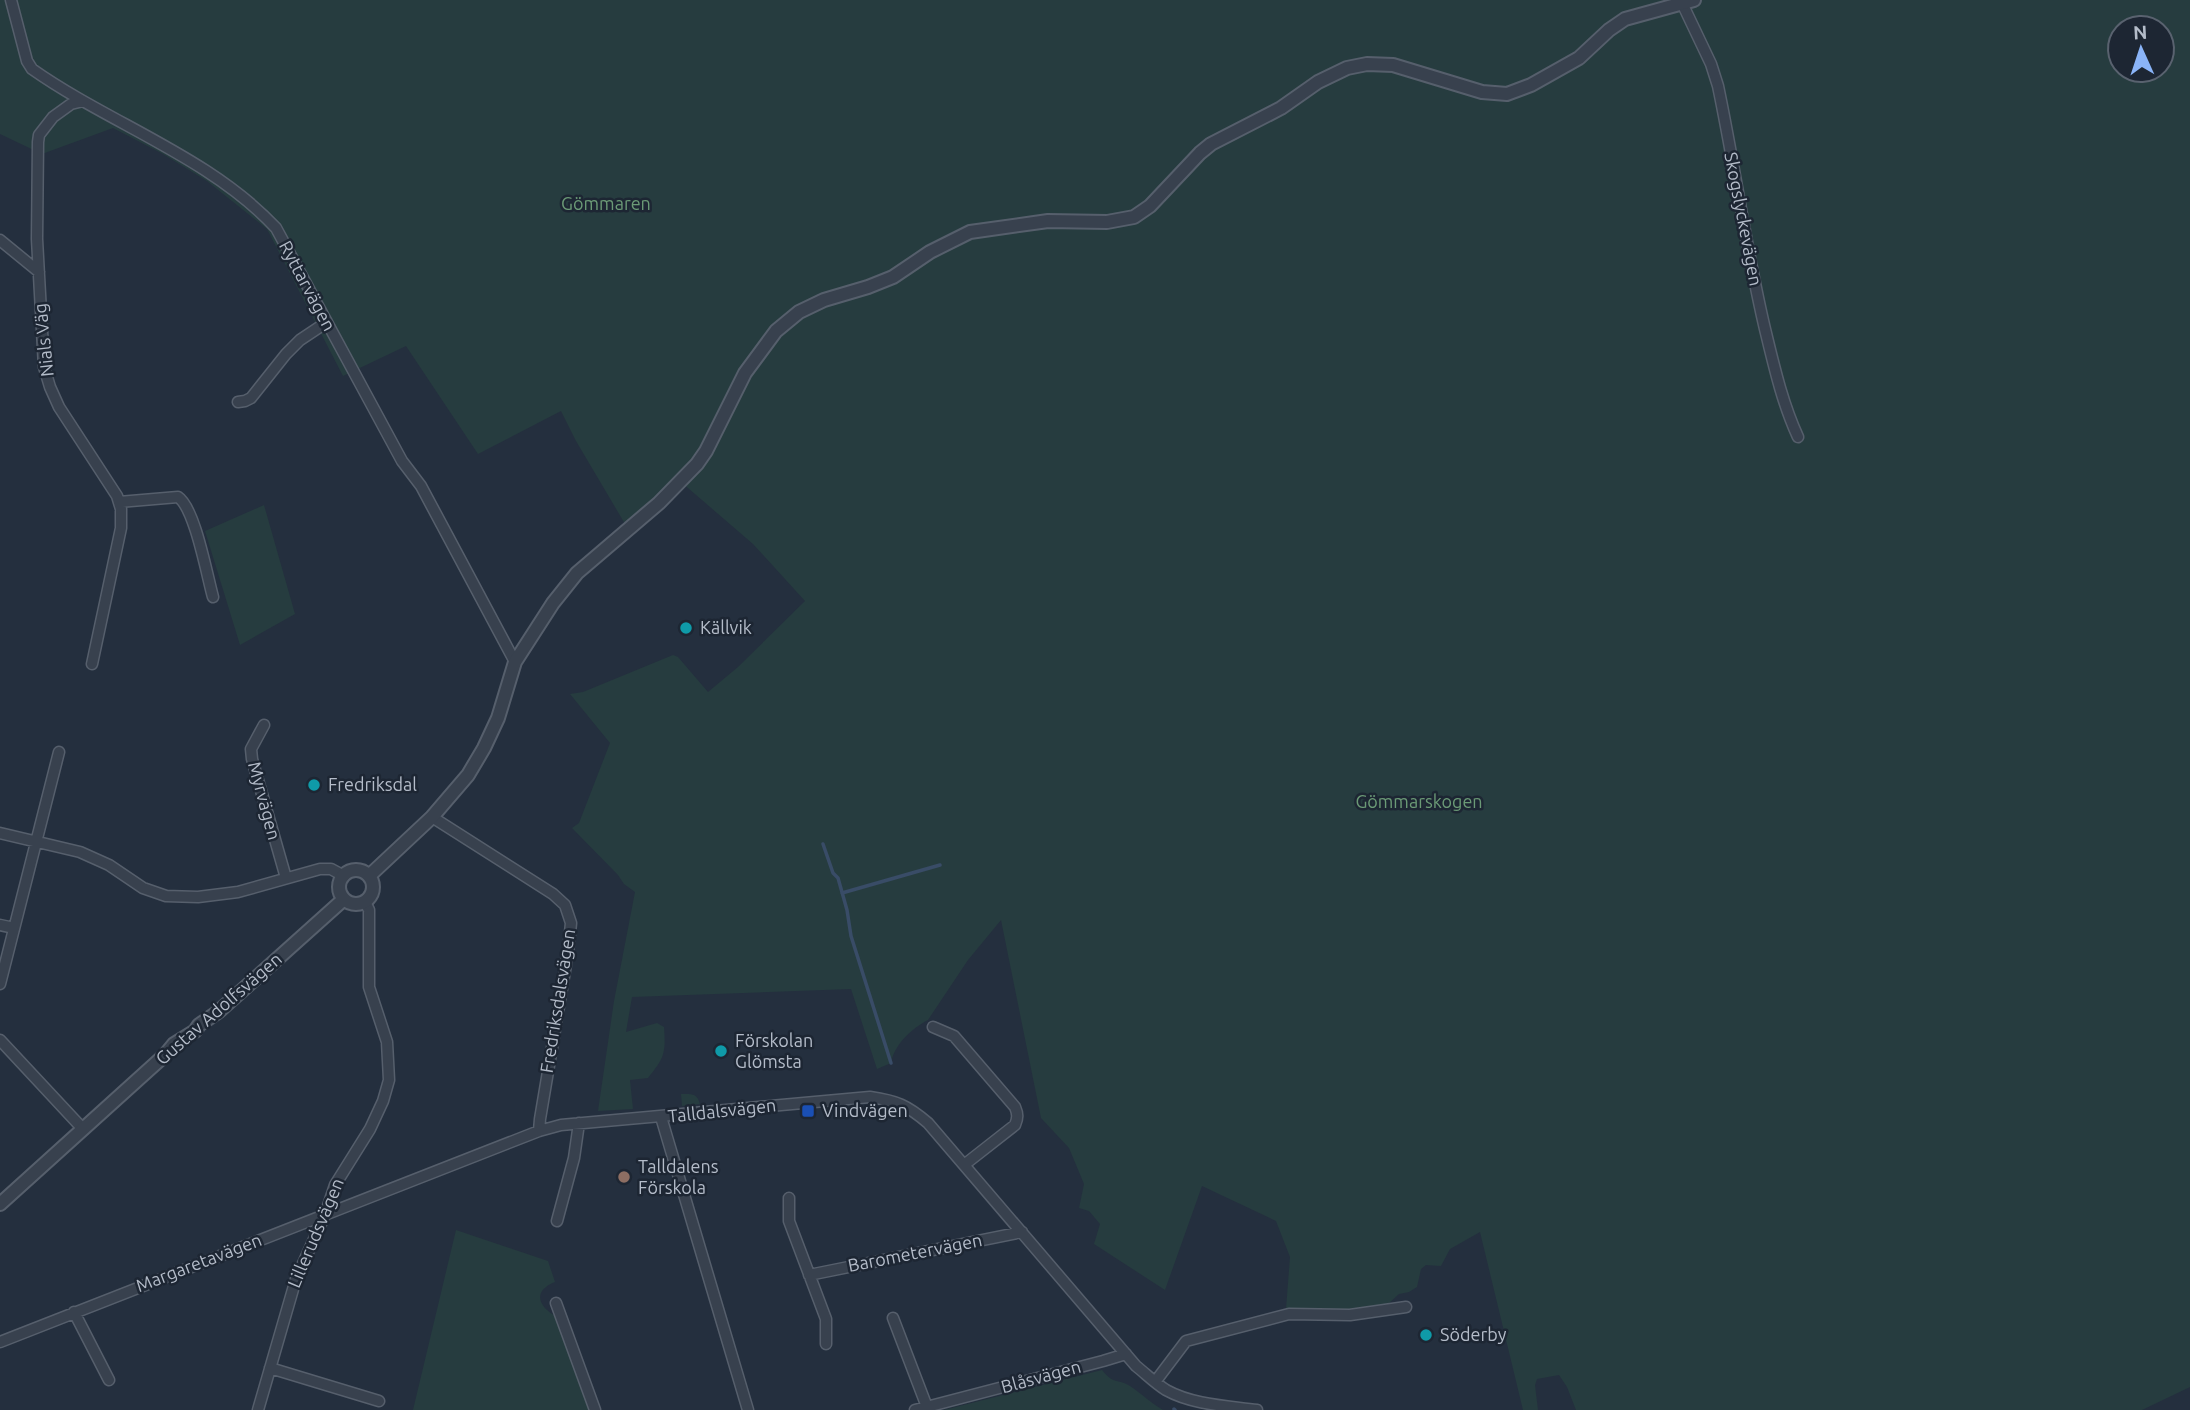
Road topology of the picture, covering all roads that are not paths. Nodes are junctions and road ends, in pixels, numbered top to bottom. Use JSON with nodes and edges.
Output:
{"nodes":[{"id":1,"x":11,"y":0,"type":"edge"},
{"id":2,"x":1688,"y":2,"type":"edge"},
{"id":3,"x":83,"y":101,"type":"junction"},
{"id":4,"x":0,"y":240,"type":"edge"},
{"id":5,"x":38,"y":272,"type":"junction"},
{"id":6,"x":327,"y":322,"type":"junction"},
{"id":7,"x":238,"y":402,"type":"dead end"},
{"id":8,"x":1798,"y":437,"type":"dead end"},
{"id":9,"x":119,"y":502,"type":"junction"},
{"id":10,"x":213,"y":597,"type":"dead end"},
{"id":11,"x":515,"y":662,"type":"junction"},
{"id":12,"x":92,"y":664,"type":"dead end"},
{"id":13,"x":264,"y":725,"type":"dead end"},
{"id":14,"x":59,"y":752,"type":"dead end"},
{"id":15,"x":432,"y":817,"type":"junction"},
{"id":16,"x":0,"y":833,"type":"edge"},
{"id":17,"x":37,"y":841,"type":"junction"},
{"id":18,"x":344,"y":876,"type":"junction"},
{"id":19,"x":369,"y":876,"type":"junction"},
{"id":20,"x":286,"y":878,"type":"junction"},
{"id":21,"x":344,"y":899,"type":"junction"},
{"id":22,"x":365,"y":902,"type":"junction"},
{"id":23,"x":0,"y":925,"type":"edge"},
{"id":24,"x":14,"y":928,"type":"junction"},
{"id":25,"x":0,"y":984,"type":"edge"},
{"id":26,"x":933,"y":1027,"type":"dead end"},
{"id":27,"x":0,"y":1040,"type":"edge"},
{"id":28,"x":661,"y":1117,"type":"junction"},
{"id":29,"x":579,"y":1123,"type":"junction"},
{"id":30,"x":83,"y":1129,"type":"junction"},
{"id":31,"x":540,"y":1131,"type":"junction"},
{"id":32,"x":964,"y":1165,"type":"junction"},
{"id":33,"x":789,"y":1198,"type":"dead end"},
{"id":34,"x":0,"y":1204,"type":"edge"},
{"id":35,"x":325,"y":1215,"type":"junction"},
{"id":36,"x":556,"y":1221,"type":"dead end"},
{"id":37,"x":1022,"y":1232,"type":"junction"},
{"id":38,"x":809,"y":1275,"type":"junction"},
{"id":39,"x":556,"y":1303,"type":"dead end"},
{"id":40,"x":1406,"y":1307,"type":"dead end"},
{"id":41,"x":74,"y":1312,"type":"junction"},
{"id":42,"x":893,"y":1318,"type":"dead end"},
{"id":43,"x":0,"y":1342,"type":"edge"},
{"id":44,"x":826,"y":1344,"type":"dead end"},
{"id":45,"x":1126,"y":1354,"type":"junction"},
{"id":46,"x":270,"y":1368,"type":"junction"},
{"id":47,"x":109,"y":1380,"type":"dead end"},
{"id":48,"x":1155,"y":1382,"type":"junction"},
{"id":49,"x":379,"y":1401,"type":"dead end"},
{"id":50,"x":928,"y":1407,"type":"junction"},
{"id":51,"x":258,"y":1410,"type":"edge"},
{"id":52,"x":596,"y":1410,"type":"edge"},
{"id":53,"x":748,"y":1410,"type":"edge"},
{"id":54,"x":915,"y":1410,"type":"edge"},
{"id":55,"x":1257,"y":1410,"type":"edge"}],
"edges":[{"from":1,"to":3,"type":"street","name":"Ryttarvägen"},
{"from":2,"to":8,"type":"street","name":"Skogslyckevägen"},
{"from":2,"to":11,"type":"street"},
{"from":3,"to":5,"type":"street","name":"Nials Väg"},
{"from":3,"to":6,"type":"street","name":"Ryttarvägen"},
{"from":4,"to":5,"type":"street"},
{"from":5,"to":9,"type":"street","name":"Nials Väg"},
{"from":6,"to":7,"type":"street"},
{"from":6,"to":11,"type":"street","name":"Ryttarvägen"},
{"from":9,"to":10,"type":"street"},
{"from":9,"to":12,"type":"street","name":"Nials Väg"},
{"from":11,"to":15,"type":"street"},
{"from":13,"to":20,"type":"street","name":"Myrvägen"},
{"from":14,"to":17,"type":"street"},
{"from":15,"to":19,"type":"street"},
{"from":15,"to":31,"type":"street","name":"Fredriksdalsvägen"},
{"from":16,"to":17,"type":"street"},
{"from":17,"to":20,"type":"street"},
{"from":17,"to":24,"type":"street"},
{"from":18,"to":19,"type":"street"},
{"from":18,"to":20,"type":"street"},
{"from":18,"to":21,"type":"street"},
{"from":19,"to":22,"type":"street"},
{"from":21,"to":22,"type":"street"},
{"from":21,"to":30,"type":"street","name":"Gustav Adolfsvägen"},
{"from":22,"to":35,"type":"street","name":"Lillerudsvägen"},
{"from":23,"to":24,"type":"street"},
{"from":24,"to":25,"type":"street"},
{"from":26,"to":32,"type":"street"},
{"from":27,"to":30,"type":"street"},
{"from":28,"to":29,"type":"street","name":"Talldalsvägen"},
{"from":28,"to":32,"type":"street","name":"Talldalsvägen"},
{"from":28,"to":53,"type":"street"},
{"from":29,"to":31,"type":"street","name":"Talldalsvägen"},
{"from":29,"to":36,"type":"street"},
{"from":30,"to":34,"type":"street","name":"Gustav Adolfsvägen"},
{"from":31,"to":35,"type":"street","name":"Talldalsvägen"},
{"from":32,"to":37,"type":"street","name":"Talldalsvägen"},
{"from":33,"to":38,"type":"street"},
{"from":35,"to":41,"type":"street","name":"Margaretavägen"},
{"from":35,"to":46,"type":"street","name":"Lillerudsvägen"},
{"from":37,"to":38,"type":"street","name":"Barometervägen"},
{"from":37,"to":45,"type":"street","name":"Talldalsvägen"},
{"from":38,"to":44,"type":"street"},
{"from":39,"to":52,"type":"street"},
{"from":40,"to":48,"type":"street"},
{"from":41,"to":43,"type":"street","name":"Margaretavägen"},
{"from":41,"to":47,"type":"street"},
{"from":42,"to":50,"type":"street"},
{"from":45,"to":48,"type":"street","name":"Talldalsvägen"},
{"from":45,"to":50,"type":"street","name":"Blåsvägen"},
{"from":46,"to":49,"type":"street"},
{"from":46,"to":51,"type":"street","name":"Lillerudsvägen"},
{"from":48,"to":55,"type":"street","name":"Talldalsvägen"},
{"from":50,"to":54,"type":"street","name":"Blåsvägen"}]}
